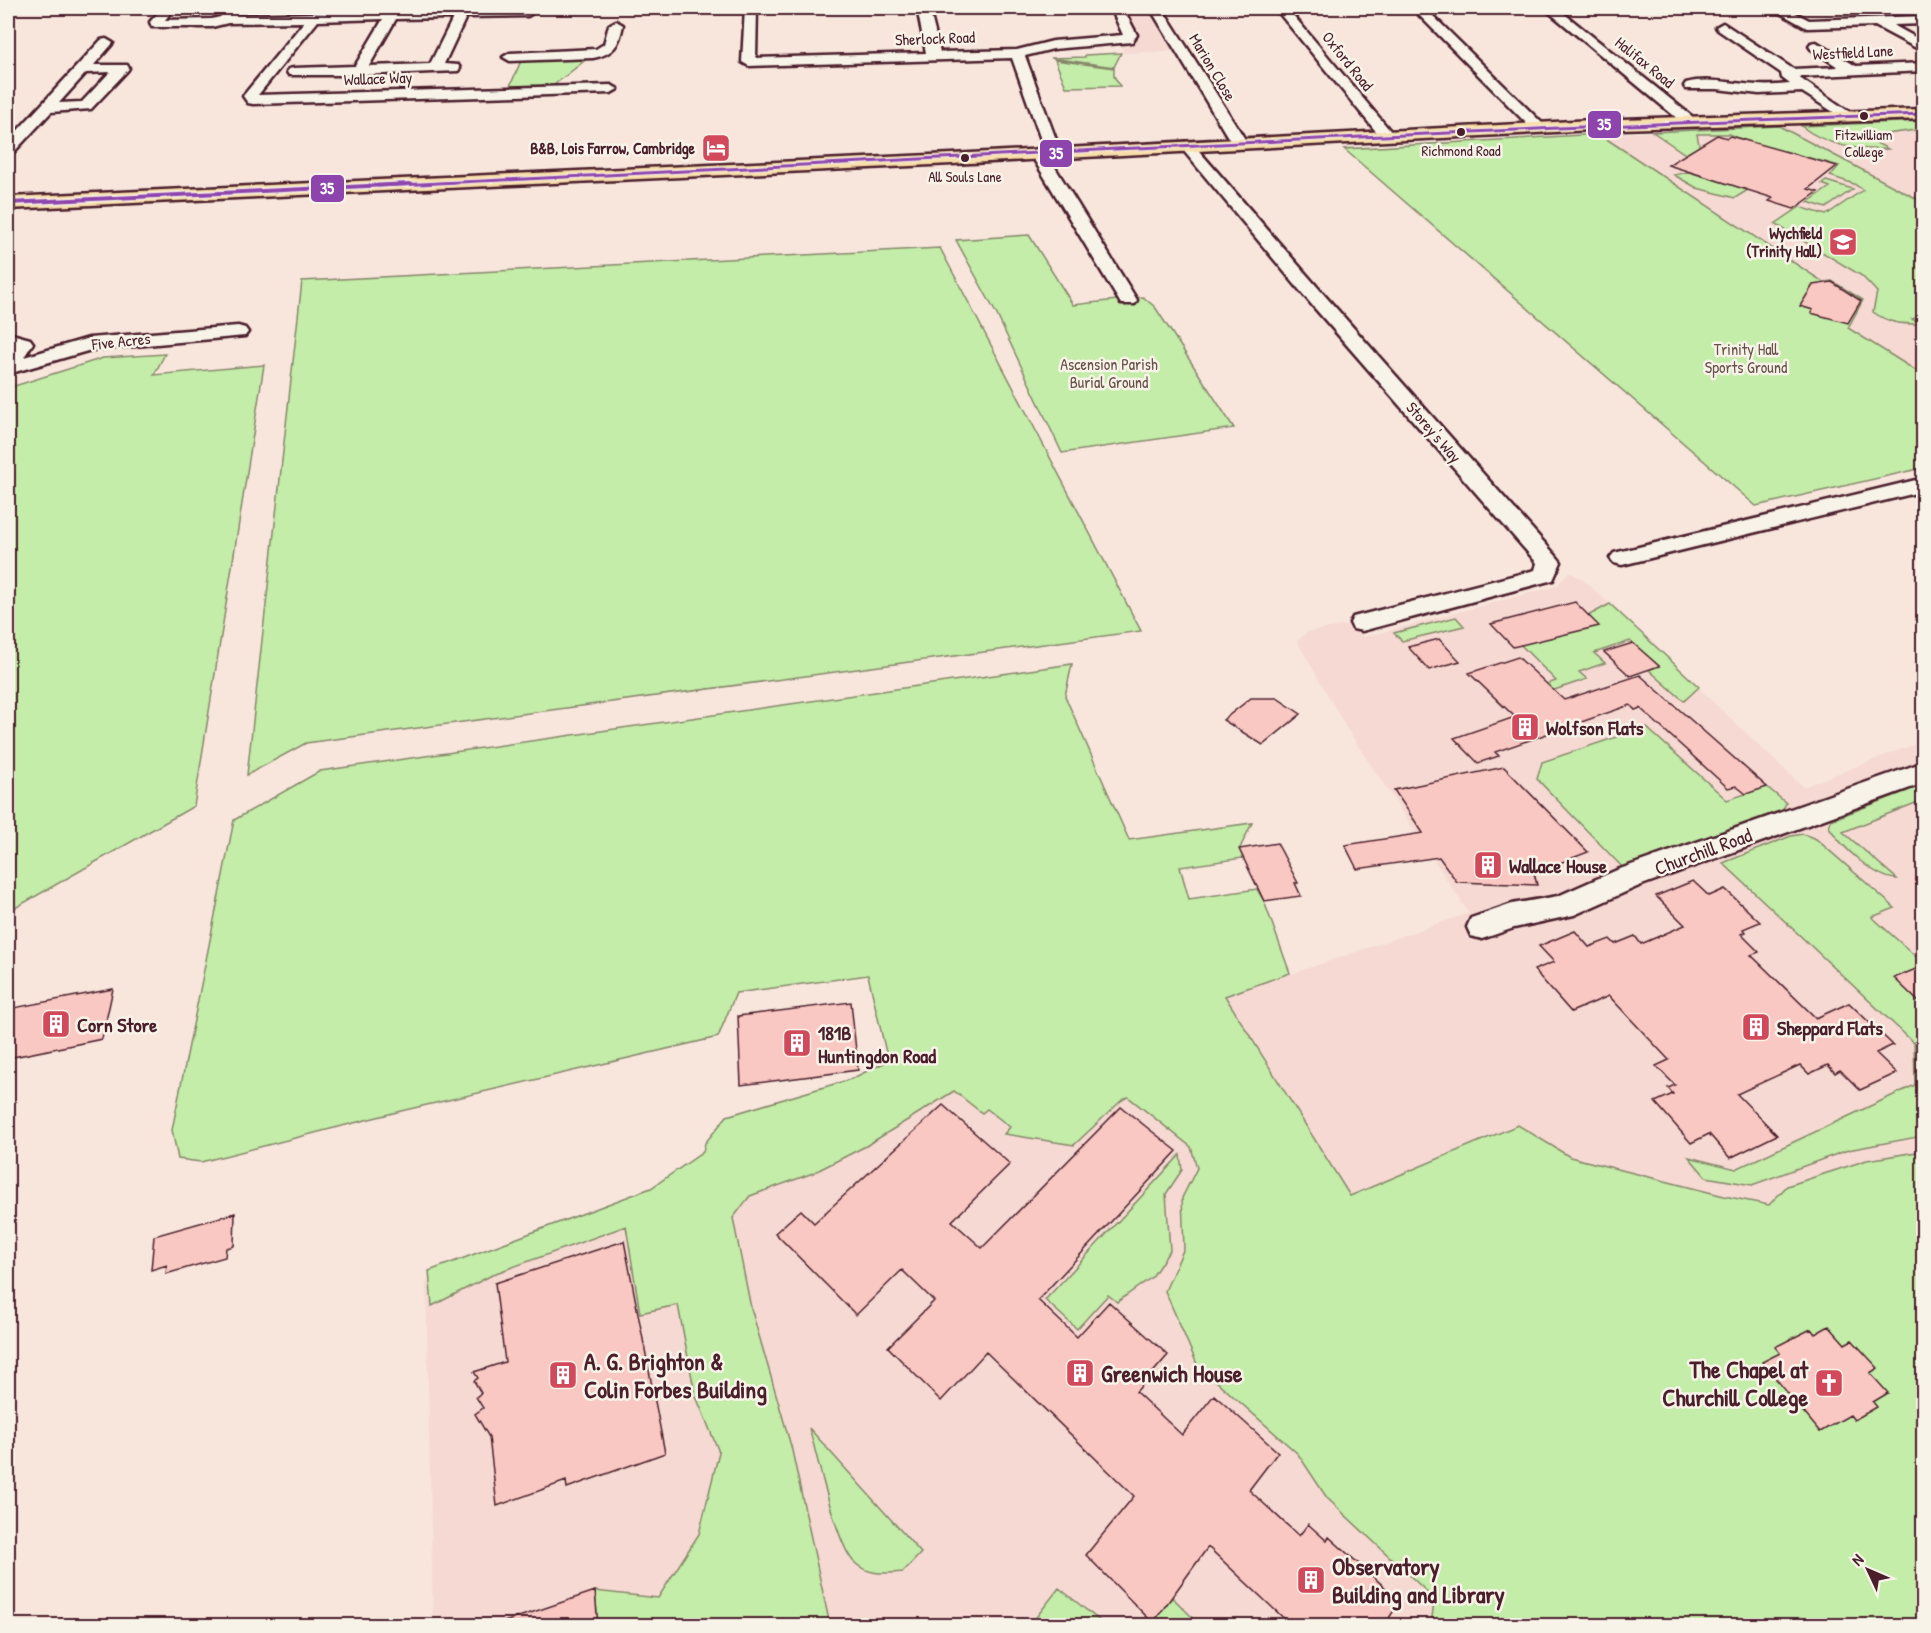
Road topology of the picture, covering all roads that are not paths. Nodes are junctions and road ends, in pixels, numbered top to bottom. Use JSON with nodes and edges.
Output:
{"nodes":[{"id":1,"x":168,"y":8,"type":"edge"},
{"id":2,"x":751,"y":8,"type":"edge"},
{"id":3,"x":922,"y":8,"type":"edge"},
{"id":4,"x":1117,"y":8,"type":"edge"},
{"id":5,"x":1156,"y":8,"type":"edge"},
{"id":6,"x":1281,"y":8,"type":"edge"},
{"id":7,"x":1418,"y":8,"type":"edge"},
{"id":8,"x":1550,"y":8,"type":"edge"},
{"id":9,"x":1777,"y":8,"type":"edge"},
{"id":10,"x":526,"y":10,"type":"edge"},
{"id":11,"x":416,"y":11,"type":"edge"},
{"id":12,"x":231,"y":13,"type":"edge"},
{"id":13,"x":461,"y":14,"type":"junction"},
{"id":14,"x":391,"y":16,"type":"junction"},
{"id":15,"x":308,"y":19,"type":"junction"},
{"id":16,"x":1923,"y":20,"type":"edge"},
{"id":17,"x":1878,"y":22,"type":"junction"},
{"id":18,"x":157,"y":24,"type":"junction"},
{"id":19,"x":616,"y":25,"type":"dead end"},
{"id":20,"x":1723,"y":27,"type":"dead end"},
{"id":21,"x":143,"y":28,"type":"dead end"},
{"id":22,"x":106,"y":42,"type":"dead end"},
{"id":23,"x":1816,"y":46,"type":"dead end"},
{"id":24,"x":1923,"y":48,"type":"edge"},
{"id":25,"x":1017,"y":54,"type":"junction"},
{"id":26,"x":934,"y":56,"type":"junction"},
{"id":27,"x":507,"y":67,"type":"junction"},
{"id":28,"x":1923,"y":67,"type":"edge"},
{"id":29,"x":453,"y":68,"type":"dead end"},
{"id":30,"x":82,"y":69,"type":"junction"},
{"id":31,"x":435,"y":69,"type":"junction"},
{"id":32,"x":1853,"y":70,"type":"junction"},
{"id":33,"x":359,"y":71,"type":"junction"},
{"id":34,"x":294,"y":72,"type":"dead end"},
{"id":35,"x":1789,"y":74,"type":"junction"},
{"id":36,"x":1690,"y":86,"type":"dead end"},
{"id":37,"x":1805,"y":88,"type":"junction"},
{"id":38,"x":611,"y":89,"type":"dead end"},
{"id":39,"x":498,"y":92,"type":"junction"},
{"id":40,"x":45,"y":108,"type":"junction"},
{"id":41,"x":1923,"y":114,"type":"edge"},
{"id":42,"x":1846,"y":116,"type":"junction"},
{"id":43,"x":1689,"y":121,"type":"junction"},
{"id":44,"x":1539,"y":128,"type":"junction"},
{"id":45,"x":1388,"y":137,"type":"junction"},
{"id":46,"x":1240,"y":144,"type":"junction"},
{"id":47,"x":1188,"y":147,"type":"junction"},
{"id":48,"x":8,"y":150,"type":"edge"},
{"id":49,"x":1046,"y":153,"type":"junction"},
{"id":50,"x":8,"y":203,"type":"edge"},
{"id":51,"x":1128,"y":300,"type":"dead end"},
{"id":52,"x":238,"y":332,"type":"dead end"},
{"id":53,"x":8,"y":339,"type":"edge"},
{"id":54,"x":8,"y":368,"type":"edge"},
{"id":55,"x":1923,"y":484,"type":"edge"},
{"id":56,"x":1622,"y":558,"type":"dead end"},
{"id":57,"x":1362,"y":623,"type":"dead end"},
{"id":58,"x":1923,"y":772,"type":"edge"},
{"id":59,"x":1482,"y":927,"type":"dead end"}],
"edges":[{"from":1,"to":18,"type":"street"},
{"from":2,"to":26,"type":"street","name":"Sherlock Road"},
{"from":3,"to":26,"type":"street"},
{"from":4,"to":25,"type":"street","name":"Sherlock Road"},
{"from":5,"to":46,"type":"street","name":"Marion Close"},
{"from":6,"to":45,"type":"street","name":"Oxford Road"},
{"from":7,"to":44,"type":"street"},
{"from":8,"to":43,"type":"street","name":"Halifax Road"},
{"from":9,"to":17,"type":"street"},
{"from":10,"to":13,"type":"street"},
{"from":10,"to":27,"type":"street"},
{"from":11,"to":13,"type":"street"},
{"from":11,"to":14,"type":"street"},
{"from":12,"to":15,"type":"street"},
{"from":12,"to":18,"type":"street"},
{"from":13,"to":31,"type":"street"},
{"from":14,"to":15,"type":"street"},
{"from":14,"to":33,"type":"street"},
{"from":15,"to":39,"type":"street","name":"Wallace Way"},
{"from":16,"to":17,"type":"street"},
{"from":17,"to":24,"type":"street"},
{"from":18,"to":21,"type":"street"},
{"from":19,"to":27,"type":"street"},
{"from":20,"to":35,"type":"street"},
{"from":22,"to":30,"type":"street"},
{"from":23,"to":32,"type":"street"},
{"from":25,"to":26,"type":"street","name":"Sherlock Road"},
{"from":25,"to":49,"type":"street"},
{"from":27,"to":39,"type":"street"},
{"from":28,"to":32,"type":"street","name":"Westfield Lane"},
{"from":29,"to":31,"type":"street"},
{"from":30,"to":40,"type":"street"},
{"from":30,"to":40,"type":"street"},
{"from":31,"to":33,"type":"street"},
{"from":32,"to":35,"type":"street","name":"Westfield Lane"},
{"from":33,"to":34,"type":"street"},
{"from":35,"to":37,"type":"street"},
{"from":36,"to":37,"type":"street"},
{"from":37,"to":42,"type":"street"},
{"from":38,"to":39,"type":"street","name":"Wallace Way"},
{"from":40,"to":48,"type":"street"},
{"from":41,"to":42,"type":"main road"},
{"from":42,"to":43,"type":"main road"},
{"from":43,"to":44,"type":"main road"},
{"from":44,"to":45,"type":"main road"},
{"from":45,"to":46,"type":"main road"},
{"from":46,"to":47,"type":"main road"},
{"from":47,"to":49,"type":"main road"},
{"from":47,"to":57,"type":"street","name":"Storey's Way"},
{"from":49,"to":50,"type":"main road"},
{"from":49,"to":51,"type":"street"},
{"from":52,"to":54,"type":"street","name":"Five Acres"},
{"from":53,"to":54,"type":"street"},
{"from":55,"to":56,"type":"street"},
{"from":58,"to":59,"type":"street","name":"Churchill Road"}]}
